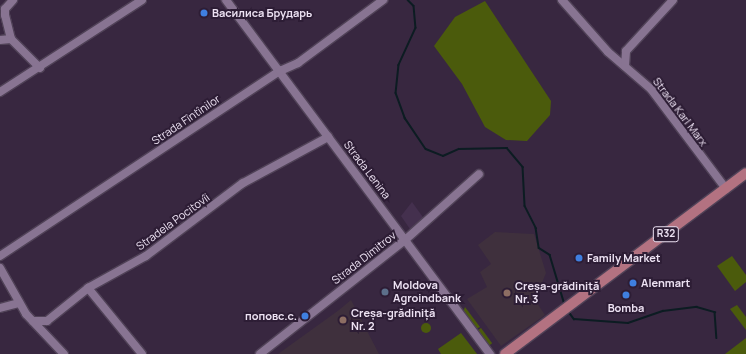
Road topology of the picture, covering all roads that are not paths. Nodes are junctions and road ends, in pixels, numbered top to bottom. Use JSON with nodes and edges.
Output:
{"nodes":[{"id":1,"x":13,"y":0,"type":"edge"},
{"id":2,"x":142,"y":0,"type":"edge"},
{"id":3,"x":226,"y":0,"type":"edge"},
{"id":4,"x":383,"y":0,"type":"edge"},
{"id":5,"x":562,"y":0,"type":"edge"},
{"id":6,"x":673,"y":0,"type":"edge"},
{"id":7,"x":11,"y":39,"type":"junction"},
{"id":8,"x":0,"y":40,"type":"edge"},
{"id":9,"x":625,"y":66,"type":"junction"},
{"id":10,"x":40,"y":68,"type":"junction"},
{"id":11,"x":280,"y":71,"type":"junction"},
{"id":12,"x":0,"y":92,"type":"edge"},
{"id":13,"x":328,"y":137,"type":"junction"},
{"id":14,"x":746,"y":173,"type":"edge"},
{"id":15,"x":479,"y":174,"type":"dead end"},
{"id":16,"x":726,"y":189,"type":"junction"},
{"id":17,"x":405,"y":240,"type":"junction"},
{"id":18,"x":0,"y":256,"type":"edge"},
{"id":19,"x":0,"y":268,"type":"edge"},
{"id":20,"x":88,"y":288,"type":"junction"},
{"id":21,"x":19,"y":303,"type":"junction"},
{"id":22,"x":0,"y":308,"type":"edge"},
{"id":23,"x":33,"y":321,"type":"junction"},
{"id":24,"x":64,"y":354,"type":"edge"},
{"id":25,"x":142,"y":354,"type":"edge"},
{"id":26,"x":260,"y":354,"type":"edge"},
{"id":27,"x":490,"y":354,"type":"edge"},
{"id":28,"x":505,"y":354,"type":"edge"}],
"edges":[{"from":1,"to":7,"type":"street"},
{"from":2,"to":10,"type":"street"},
{"from":3,"to":11,"type":"street","name":"Strada Lenina"},
{"from":4,"to":11,"type":"street","name":"Strada Fîntînilor"},
{"from":5,"to":9,"type":"street","name":"Strada Karl Marx"},
{"from":6,"to":9,"type":"street"},
{"from":7,"to":8,"type":"street"},
{"from":7,"to":10,"type":"street"},
{"from":9,"to":16,"type":"street","name":"Strada Karl Marx"},
{"from":10,"to":12,"type":"street"},
{"from":11,"to":13,"type":"street","name":"Strada Lenina"},
{"from":11,"to":18,"type":"street","name":"Strada Fîntînilor"},
{"from":13,"to":17,"type":"street","name":"Strada Lenina"},
{"from":13,"to":20,"type":"street","name":"Stradela Pocitovîi"},
{"from":14,"to":16,"type":"main road","number":"R32"},
{"from":15,"to":17,"type":"street","name":"Strada Dimitrov"},
{"from":16,"to":28,"type":"main road","number":"R32"},
{"from":17,"to":26,"type":"street","name":"Strada Dimitrov"},
{"from":17,"to":27,"type":"street","name":"Strada Lenina"},
{"from":19,"to":21,"type":"street"},
{"from":20,"to":23,"type":"street","name":"Stradela Pocitovîi"},
{"from":20,"to":25,"type":"street"},
{"from":21,"to":22,"type":"street"},
{"from":21,"to":23,"type":"street"},
{"from":23,"to":24,"type":"street"}]}
